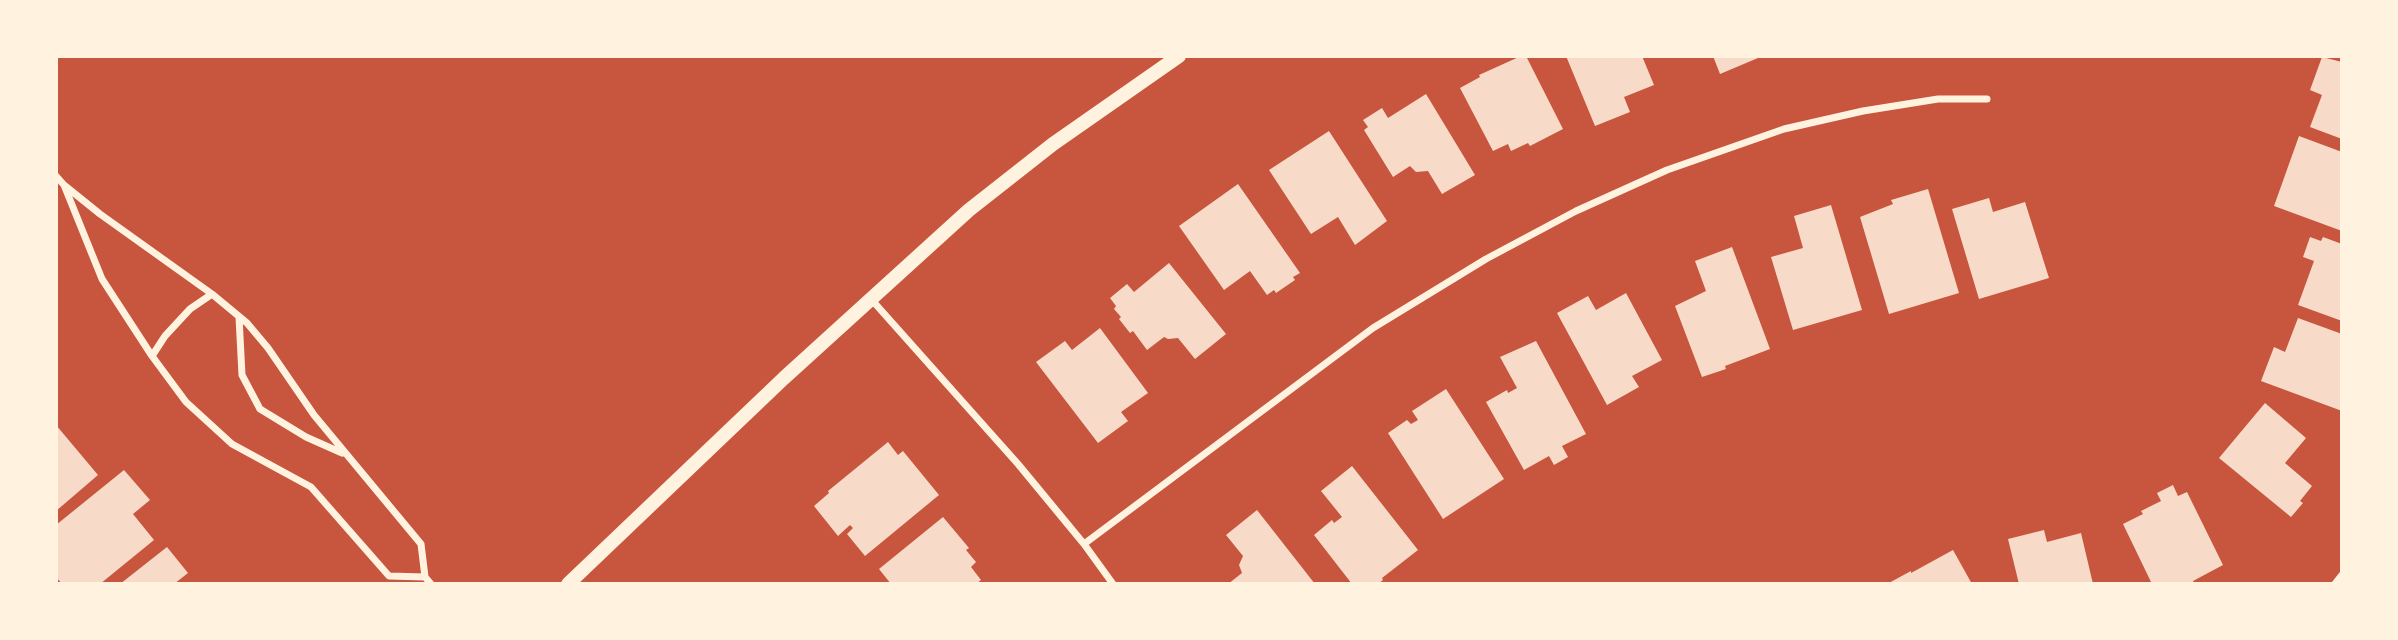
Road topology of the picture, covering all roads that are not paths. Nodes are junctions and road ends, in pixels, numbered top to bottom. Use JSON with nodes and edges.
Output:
{"nodes":[{"id":1,"x":1179,"y":56,"type":"edge"},
{"id":2,"x":1987,"y":99,"type":"dead end"},
{"id":3,"x":56,"y":176,"type":"edge"},
{"id":4,"x":64,"y":185,"type":"junction"},
{"id":5,"x":212,"y":294,"type":"junction"},
{"id":6,"x":871,"y":299,"type":"junction"},
{"id":7,"x":239,"y":317,"type":"junction"},
{"id":8,"x":152,"y":356,"type":"junction"},
{"id":9,"x":345,"y":455,"type":"junction"},
{"id":10,"x":1084,"y":544,"type":"junction"},
{"id":11,"x":2342,"y":575,"type":"edge"},
{"id":12,"x":428,"y":581,"type":"edge"},
{"id":13,"x":568,"y":584,"type":"edge"},
{"id":14,"x":1113,"y":584,"type":"edge"},
{"id":15,"x":2335,"y":584,"type":"edge"}],
"edges":[{"from":1,"to":6,"type":"main road"},
{"from":2,"to":10,"type":"street"},
{"from":3,"to":4,"type":"street"},
{"from":4,"to":5,"type":"street"},
{"from":4,"to":8,"type":"street"},
{"from":5,"to":7,"type":"street"},
{"from":5,"to":8,"type":"street"},
{"from":6,"to":10,"type":"street"},
{"from":6,"to":13,"type":"main road"},
{"from":7,"to":9,"type":"street"},
{"from":7,"to":9,"type":"street"},
{"from":8,"to":12,"type":"street"},
{"from":9,"to":12,"type":"street"},
{"from":10,"to":14,"type":"street"},
{"from":11,"to":15,"type":"street"}]}
